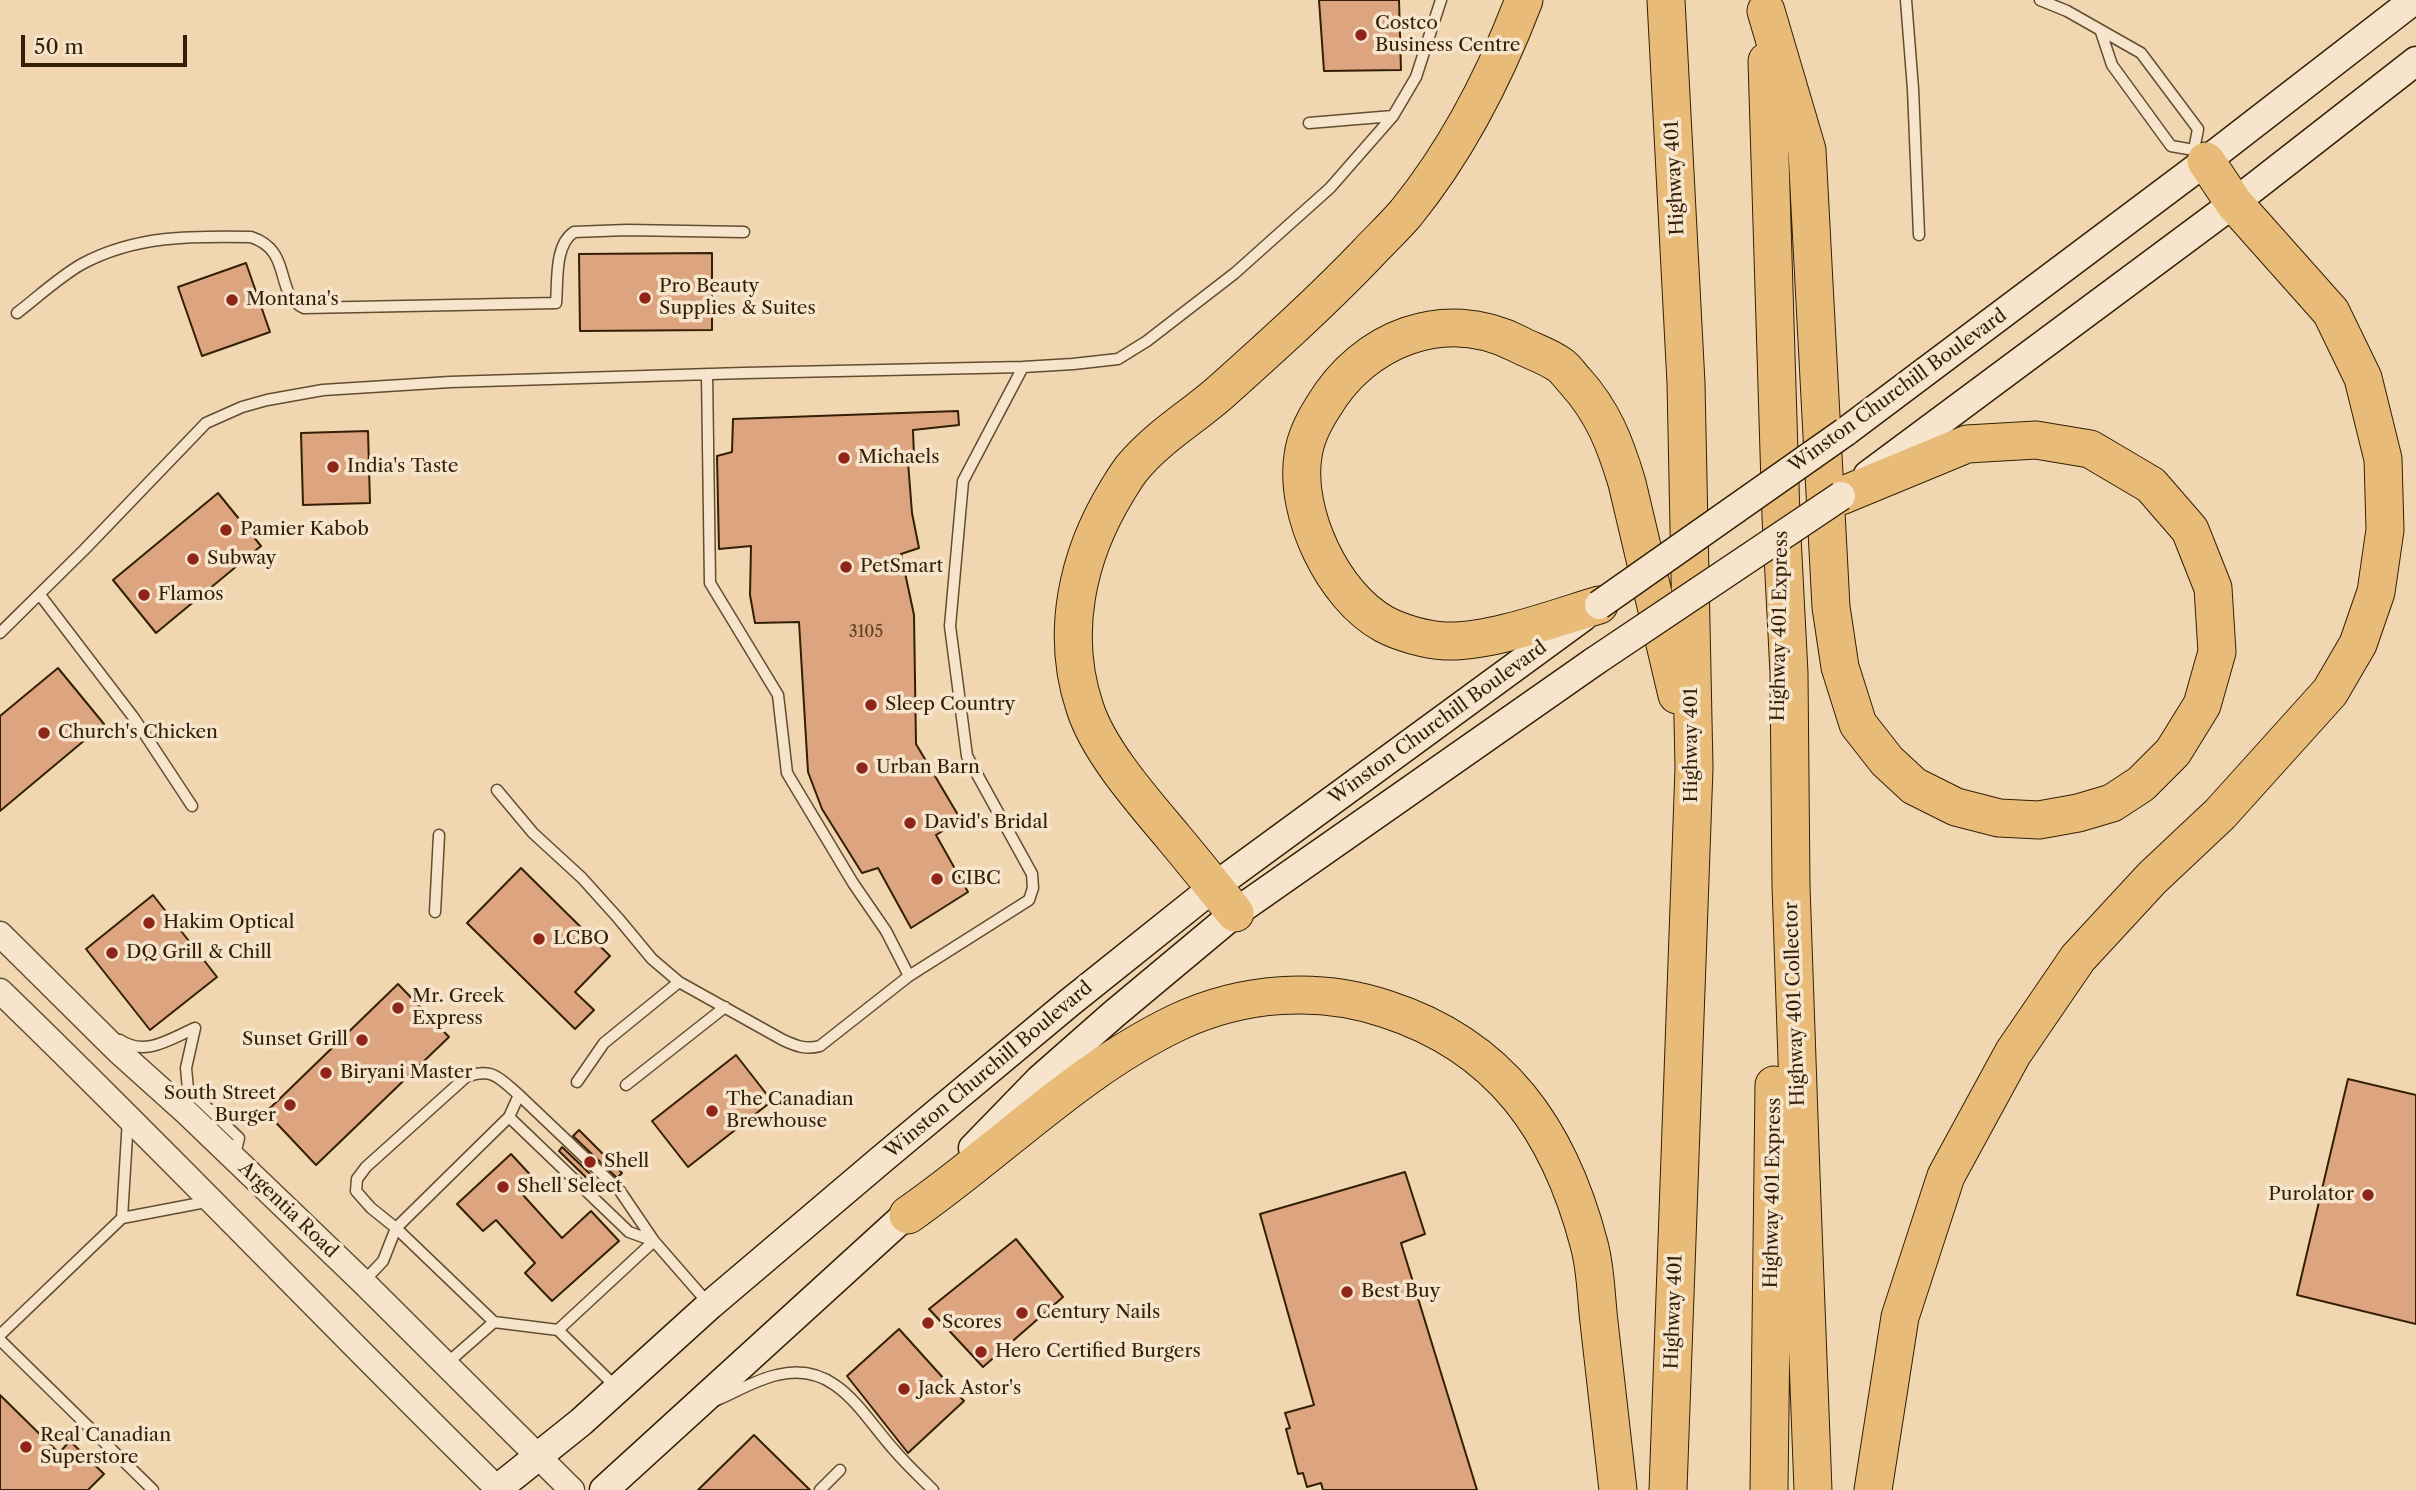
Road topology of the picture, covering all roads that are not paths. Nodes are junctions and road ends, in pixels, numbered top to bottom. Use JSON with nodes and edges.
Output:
{"nodes":[{"id":1,"x":1441,"y":0,"type":"edge"},
{"id":2,"x":1524,"y":0,"type":"edge"},
{"id":3,"x":1666,"y":0,"type":"edge"},
{"id":4,"x":1906,"y":0,"type":"edge"},
{"id":5,"x":2040,"y":0,"type":"edge"},
{"id":6,"x":2414,"y":0,"type":"edge"},
{"id":7,"x":1765,"y":5,"type":"edge"},
{"id":8,"x":2101,"y":32,"type":"junction"},
{"id":9,"x":2416,"y":61,"type":"edge"},
{"id":10,"x":1393,"y":116,"type":"junction"},
{"id":11,"x":1309,"y":123,"type":"dead end"},
{"id":12,"x":2200,"y":155,"type":"junction"},
{"id":13,"x":2234,"y":203,"type":"junction"},
{"id":14,"x":744,"y":232,"type":"dead end"},
{"id":15,"x":1920,"y":235,"type":"dead end"},
{"id":16,"x":17,"y":313,"type":"dead end"},
{"id":17,"x":1023,"y":367,"type":"junction"},
{"id":18,"x":707,"y":374,"type":"junction"},
{"id":19,"x":1841,"y":496,"type":"junction"},
{"id":20,"x":1781,"y":517,"type":"junction"},
{"id":21,"x":40,"y":595,"type":"junction"},
{"id":22,"x":1599,"y":605,"type":"junction"},
{"id":23,"x":0,"y":633,"type":"edge"},
{"id":24,"x":1694,"y":768,"type":"junction"},
{"id":25,"x":497,"y":790,"type":"dead end"},
{"id":26,"x":192,"y":806,"type":"dead end"},
{"id":27,"x":439,"y":835,"type":"dead end"},
{"id":28,"x":1225,"y":900,"type":"junction"},
{"id":29,"x":435,"y":912,"type":"dead end"},
{"id":30,"x":0,"y":934,"type":"edge"},
{"id":31,"x":909,"y":976,"type":"junction"},
{"id":32,"x":679,"y":982,"type":"junction"},
{"id":33,"x":0,"y":990,"type":"edge"},
{"id":34,"x":74,"y":1006,"type":"junction"},
{"id":35,"x":725,"y":1007,"type":"junction"},
{"id":36,"x":577,"y":1082,"type":"dead end"},
{"id":37,"x":626,"y":1085,"type":"dead end"},
{"id":38,"x":519,"y":1095,"type":"junction"},
{"id":39,"x":128,"y":1115,"type":"junction"},
{"id":40,"x":509,"y":1117,"type":"junction"},
{"id":41,"x":234,"y":1157,"type":"junction"},
{"id":42,"x":211,"y":1201,"type":"junction"},
{"id":43,"x":908,"y":1215,"type":"junction"},
{"id":44,"x":122,"y":1218,"type":"junction"},
{"id":45,"x":396,"y":1228,"type":"junction"},
{"id":46,"x":654,"y":1241,"type":"junction"},
{"id":47,"x":363,"y":1282,"type":"junction"},
{"id":48,"x":710,"y":1305,"type":"junction"},
{"id":49,"x":495,"y":1322,"type":"junction"},
{"id":50,"x":558,"y":1330,"type":"junction"},
{"id":51,"x":0,"y":1338,"type":"edge"},
{"id":52,"x":445,"y":1365,"type":"junction"},
{"id":53,"x":618,"y":1389,"type":"junction"},
{"id":54,"x":695,"y":1409,"type":"junction"},
{"id":55,"x":538,"y":1457,"type":"junction"},
{"id":56,"x":840,"y":1470,"type":"dead end"},
{"id":57,"x":153,"y":1490,"type":"edge"},
{"id":58,"x":498,"y":1490,"type":"edge"},
{"id":59,"x":572,"y":1490,"type":"edge"},
{"id":60,"x":604,"y":1490,"type":"edge"},
{"id":61,"x":820,"y":1490,"type":"edge"},
{"id":62,"x":933,"y":1490,"type":"edge"},
{"id":63,"x":1618,"y":1490,"type":"edge"},
{"id":64,"x":1668,"y":1490,"type":"edge"},
{"id":65,"x":1769,"y":1490,"type":"edge"},
{"id":66,"x":1814,"y":1490,"type":"edge"},
{"id":67,"x":1873,"y":1490,"type":"edge"}],
"edges":[{"from":1,"to":10,"type":"lane"},
{"from":2,"to":28,"type":"highway"},
{"from":3,"to":24,"type":"highway","name":"Highway 401"},
{"from":4,"to":15,"type":"lane"},
{"from":5,"to":8,"type":"lane"},
{"from":6,"to":12,"type":"main road","name":"Winston Churchill Boulevard"},
{"from":7,"to":19,"type":"highway"},
{"from":7,"to":20,"type":"highway"},
{"from":8,"to":12,"type":"lane"},
{"from":8,"to":12,"type":"lane"},
{"from":9,"to":13,"type":"main road","name":"Winston Churchill Boulevard"},
{"from":10,"to":11,"type":"lane"},
{"from":10,"to":17,"type":"lane"},
{"from":12,"to":13,"type":"highway"},
{"from":12,"to":22,"type":"main road","name":"Winston Churchill Boulevard","bridge":true},
{"from":13,"to":19,"type":"main road","name":"Winston Churchill Boulevard"},
{"from":13,"to":67,"type":"highway"},
{"from":14,"to":16,"type":"lane"},
{"from":17,"to":18,"type":"lane"},
{"from":17,"to":31,"type":"lane"},
{"from":18,"to":21,"type":"lane"},
{"from":18,"to":31,"type":"lane"},
{"from":19,"to":28,"type":"main road","name":"Winston Churchill Boulevard","bridge":true},
{"from":20,"to":65,"type":"highway","name":"Highway 401 Express"},
{"from":20,"to":66,"type":"highway","name":"Highway 401 Collector"},
{"from":21,"to":23,"type":"lane"},
{"from":21,"to":26,"type":"lane"},
{"from":22,"to":24,"type":"highway"},
{"from":22,"to":28,"type":"main road","name":"Winston Churchill Boulevard"},
{"from":24,"to":64,"type":"highway","name":"Highway 401"},
{"from":25,"to":32,"type":"lane"},
{"from":27,"to":29,"type":"lane"},
{"from":28,"to":43,"type":"main road","name":"Winston Churchill Boulevard"},
{"from":28,"to":48,"type":"main road","name":"Winston Churchill Boulevard"},
{"from":30,"to":34,"type":"street","name":"Argentia Road"},
{"from":31,"to":35,"type":"lane"},
{"from":32,"to":35,"type":"lane"},
{"from":32,"to":36,"type":"lane"},
{"from":33,"to":39,"type":"street"},
{"from":34,"to":41,"type":"street","name":"Argentia Road"},
{"from":34,"to":41,"type":"lane"},
{"from":35,"to":37,"type":"lane"},
{"from":38,"to":40,"type":"lane"},
{"from":38,"to":45,"type":"lane"},
{"from":38,"to":46,"type":"lane"},
{"from":39,"to":42,"type":"street"},
{"from":39,"to":44,"type":"lane"},
{"from":40,"to":45,"type":"lane"},
{"from":40,"to":46,"type":"lane"},
{"from":41,"to":47,"type":"street","name":"Argentia Road"},
{"from":42,"to":44,"type":"lane"},
{"from":42,"to":58,"type":"street"},
{"from":43,"to":54,"type":"main road","name":"Winston Churchill Boulevard"},
{"from":43,"to":63,"type":"highway"},
{"from":44,"to":51,"type":"lane"},
{"from":45,"to":47,"type":"lane"},
{"from":45,"to":49,"type":"lane"},
{"from":46,"to":48,"type":"lane"},
{"from":46,"to":50,"type":"lane"},
{"from":47,"to":52,"type":"street","name":"Argentia Road"},
{"from":48,"to":53,"type":"main road","name":"Winston Churchill Boulevard"},
{"from":49,"to":50,"type":"lane"},
{"from":49,"to":52,"type":"lane"},
{"from":50,"to":53,"type":"lane"},
{"from":51,"to":57,"type":"lane"},
{"from":52,"to":55,"type":"street","name":"Argentia Road"},
{"from":53,"to":55,"type":"main road","name":"Winston Churchill Boulevard"},
{"from":54,"to":60,"type":"main road","name":"Winston Churchill Boulevard"},
{"from":54,"to":62,"type":"lane"},
{"from":55,"to":58,"type":"main road","name":"Winston Churchill Boulevard"},
{"from":55,"to":59,"type":"street","name":"Argentia Road"},
{"from":56,"to":61,"type":"lane"}]}
